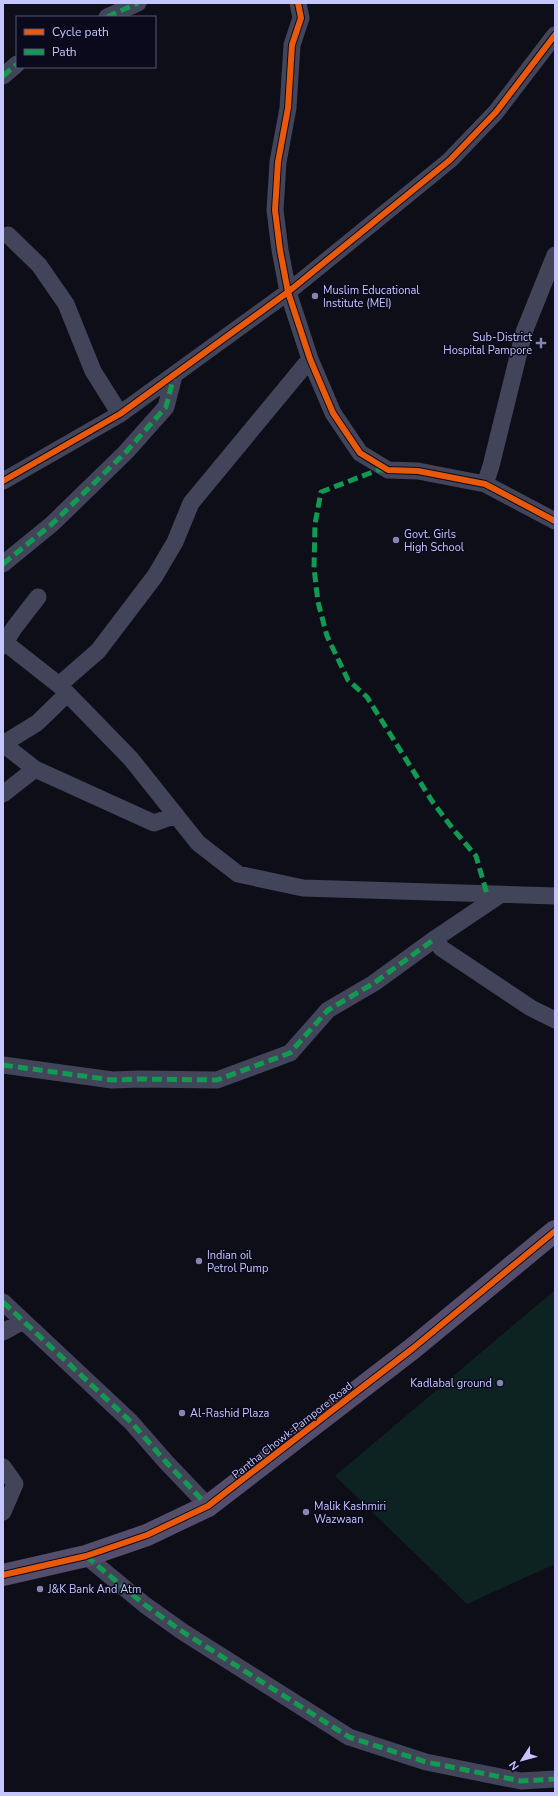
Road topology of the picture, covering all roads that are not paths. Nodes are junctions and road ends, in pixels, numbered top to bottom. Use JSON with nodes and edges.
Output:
{"nodes":[{"id":1,"x":138,"y":3,"type":"edge"},
{"id":2,"x":298,"y":3,"type":"edge"},
{"id":3,"x":109,"y":16,"type":"edge"},
{"id":4,"x":555,"y":35,"type":"edge"},
{"id":5,"x":16,"y":65,"type":"edge"},
{"id":6,"x":3,"y":76,"type":"edge"},
{"id":7,"x":8,"y":235,"type":"dead end"},
{"id":8,"x":555,"y":255,"type":"edge"},
{"id":9,"x":288,"y":292,"type":"junction"},
{"id":10,"x":310,"y":360,"type":"junction"},
{"id":11,"x":174,"y":376,"type":"junction"},
{"id":12,"x":120,"y":414,"type":"junction"},
{"id":13,"x":3,"y":481,"type":"edge"},
{"id":14,"x":485,"y":484,"type":"junction"},
{"id":15,"x":555,"y":520,"type":"edge"},
{"id":16,"x":3,"y":564,"type":"edge"},
{"id":17,"x":38,"y":597,"type":"dead end"},
{"id":18,"x":4,"y":643,"type":"edge"},
{"id":19,"x":63,"y":690,"type":"junction"},
{"id":20,"x":35,"y":769,"type":"junction"},
{"id":21,"x":3,"y":794,"type":"edge"},
{"id":22,"x":176,"y":815,"type":"junction"},
{"id":23,"x":500,"y":895,"type":"junction"},
{"id":24,"x":555,"y":896,"type":"edge"},
{"id":25,"x":436,"y":938,"type":"junction"},
{"id":26,"x":555,"y":1020,"type":"edge"},
{"id":27,"x":3,"y":1065,"type":"edge"},
{"id":28,"x":555,"y":1231,"type":"edge"},
{"id":29,"x":3,"y":1302,"type":"edge"},
{"id":30,"x":23,"y":1321,"type":"junction"},
{"id":31,"x":3,"y":1332,"type":"edge"},
{"id":32,"x":3,"y":1467,"type":"edge"},
{"id":33,"x":208,"y":1506,"type":"junction"},
{"id":34,"x":3,"y":1512,"type":"edge"},
{"id":35,"x":86,"y":1556,"type":"junction"},
{"id":36,"x":4,"y":1572,"type":"edge"},
{"id":37,"x":555,"y":1779,"type":"edge"}],
"edges":[{"from":1,"to":3,"type":"street"},
{"from":2,"to":9,"type":"street"},
{"from":4,"to":9,"type":"street"},
{"from":5,"to":6,"type":"street"},
{"from":7,"to":12,"type":"street"},
{"from":8,"to":14,"type":"street"},
{"from":9,"to":10,"type":"street"},
{"from":9,"to":11,"type":"street"},
{"from":10,"to":14,"type":"street"},
{"from":10,"to":19,"type":"street"},
{"from":11,"to":12,"type":"street"},
{"from":11,"to":16,"type":"street"},
{"from":12,"to":13,"type":"street"},
{"from":14,"to":15,"type":"street"},
{"from":17,"to":18,"type":"street"},
{"from":18,"to":19,"type":"street"},
{"from":19,"to":20,"type":"street"},
{"from":19,"to":22,"type":"street"},
{"from":20,"to":21,"type":"street"},
{"from":20,"to":22,"type":"street"},
{"from":22,"to":23,"type":"street"},
{"from":23,"to":24,"type":"street"},
{"from":23,"to":25,"type":"street"},
{"from":25,"to":26,"type":"street"},
{"from":25,"to":27,"type":"street"},
{"from":28,"to":33,"type":"main road","name":"Pantha Chowk-Pampore Road"},
{"from":29,"to":30,"type":"street"},
{"from":30,"to":31,"type":"street"},
{"from":30,"to":33,"type":"street"},
{"from":32,"to":34,"type":"street"},
{"from":33,"to":35,"type":"main road","name":"Pantha Chowk-Pampore Road"},
{"from":35,"to":36,"type":"main road","name":"Pantha Chowk-Pampore Road"},
{"from":35,"to":37,"type":"street"}]}
